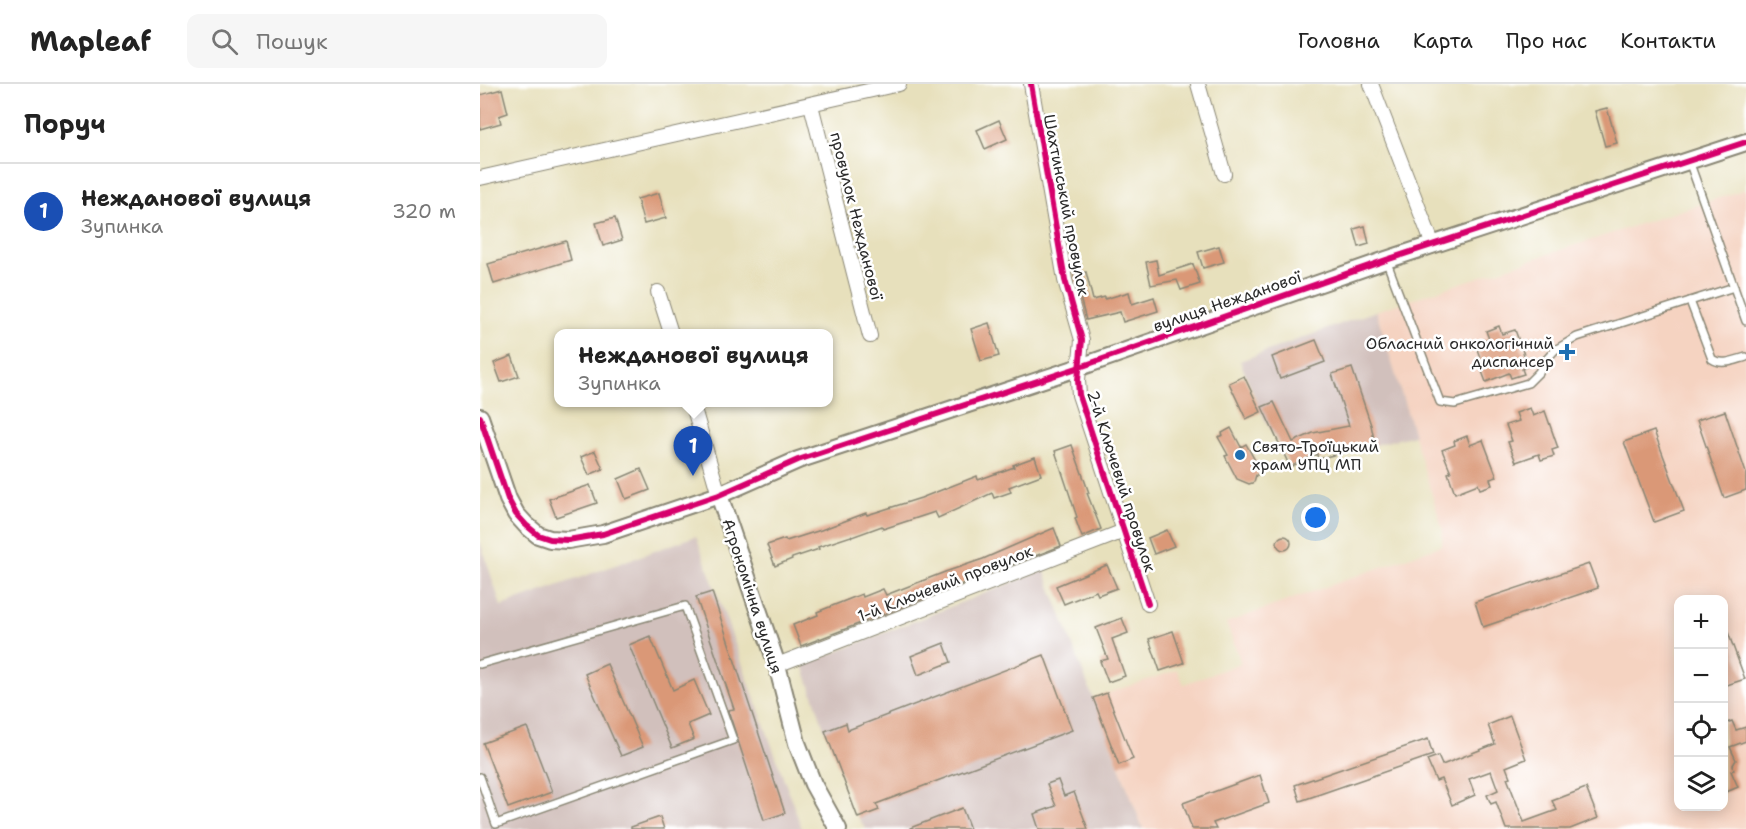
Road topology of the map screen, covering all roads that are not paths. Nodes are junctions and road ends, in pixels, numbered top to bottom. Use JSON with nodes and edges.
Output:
{"nodes":[{"id":1,"x":899,"y":84,"type":"edge"},
{"id":2,"x":1031,"y":84,"type":"edge"},
{"id":3,"x":1198,"y":84,"type":"edge"},
{"id":4,"x":1371,"y":84,"type":"edge"},
{"id":5,"x":884,"y":86,"type":"edge"},
{"id":6,"x":811,"y":105,"type":"junction"},
{"id":7,"x":1746,"y":142,"type":"edge"},
{"id":8,"x":1689,"y":161,"type":"junction"},
{"id":9,"x":1224,"y":174,"type":"dead end"},
{"id":10,"x":480,"y":178,"type":"edge"},
{"id":11,"x":1433,"y":245,"type":"junction"},
{"id":12,"x":1386,"y":260,"type":"junction"},
{"id":13,"x":1734,"y":287,"type":"junction"},
{"id":14,"x":658,"y":292,"type":"dead end"},
{"id":15,"x":1690,"y":301,"type":"junction"},
{"id":16,"x":1746,"y":321,"type":"edge"},
{"id":17,"x":670,"y":329,"type":"edge"},
{"id":18,"x":870,"y":336,"type":"dead end"},
{"id":19,"x":1746,"y":357,"type":"edge"},
{"id":20,"x":1080,"y":366,"type":"junction"},
{"id":21,"x":693,"y":407,"type":"edge"},
{"id":22,"x":480,"y":417,"type":"edge"},
{"id":23,"x":485,"y":447,"type":"edge"},
{"id":24,"x":719,"y":495,"type":"junction"},
{"id":25,"x":1124,"y":531,"type":"junction"},
{"id":26,"x":1148,"y":604,"type":"dead end"},
{"id":27,"x":480,"y":664,"type":"edge"},
{"id":28,"x":777,"y":665,"type":"junction"},
{"id":29,"x":480,"y":777,"type":"edge"},
{"id":30,"x":838,"y":829,"type":"edge"}],
"edges":[{"from":1,"to":5,"type":"street"},
{"from":2,"to":20,"type":"street","name":"Шахтинський провулок"},
{"from":3,"to":9,"type":"street"},
{"from":4,"to":11,"type":"street"},
{"from":5,"to":6,"type":"street"},
{"from":6,"to":10,"type":"street"},
{"from":6,"to":18,"type":"street","name":"провулок Нежданової"},
{"from":7,"to":8,"type":"street","name":"вулиця Нежданової"},
{"from":8,"to":11,"type":"street","name":"вулиця Нежданової"},
{"from":8,"to":13,"type":"lane"},
{"from":11,"to":12,"type":"street","name":"вулиця Нежданової"},
{"from":12,"to":15,"type":"lane"},
{"from":12,"to":20,"type":"street","name":"вулиця Нежданової"},
{"from":13,"to":15,"type":"lane"},
{"from":13,"to":16,"type":"lane"},
{"from":14,"to":17,"type":"street"},
{"from":15,"to":19,"type":"lane"},
{"from":20,"to":24,"type":"street","name":"вулиця Нежданової"},
{"from":20,"to":25,"type":"street","name":"2-й Ключевий провулок"},
{"from":21,"to":24,"type":"street"},
{"from":22,"to":23,"type":"street"},
{"from":23,"to":24,"type":"street"},
{"from":24,"to":28,"type":"street","name":"Агрономічна вулиця"},
{"from":25,"to":26,"type":"street","name":"2-й Ключевий провулок"},
{"from":25,"to":28,"type":"street","name":"1-й Ключевий провулок"},
{"from":27,"to":29,"type":"lane"},
{"from":28,"to":30,"type":"street","name":"Агрономічна вулиця"}]}
